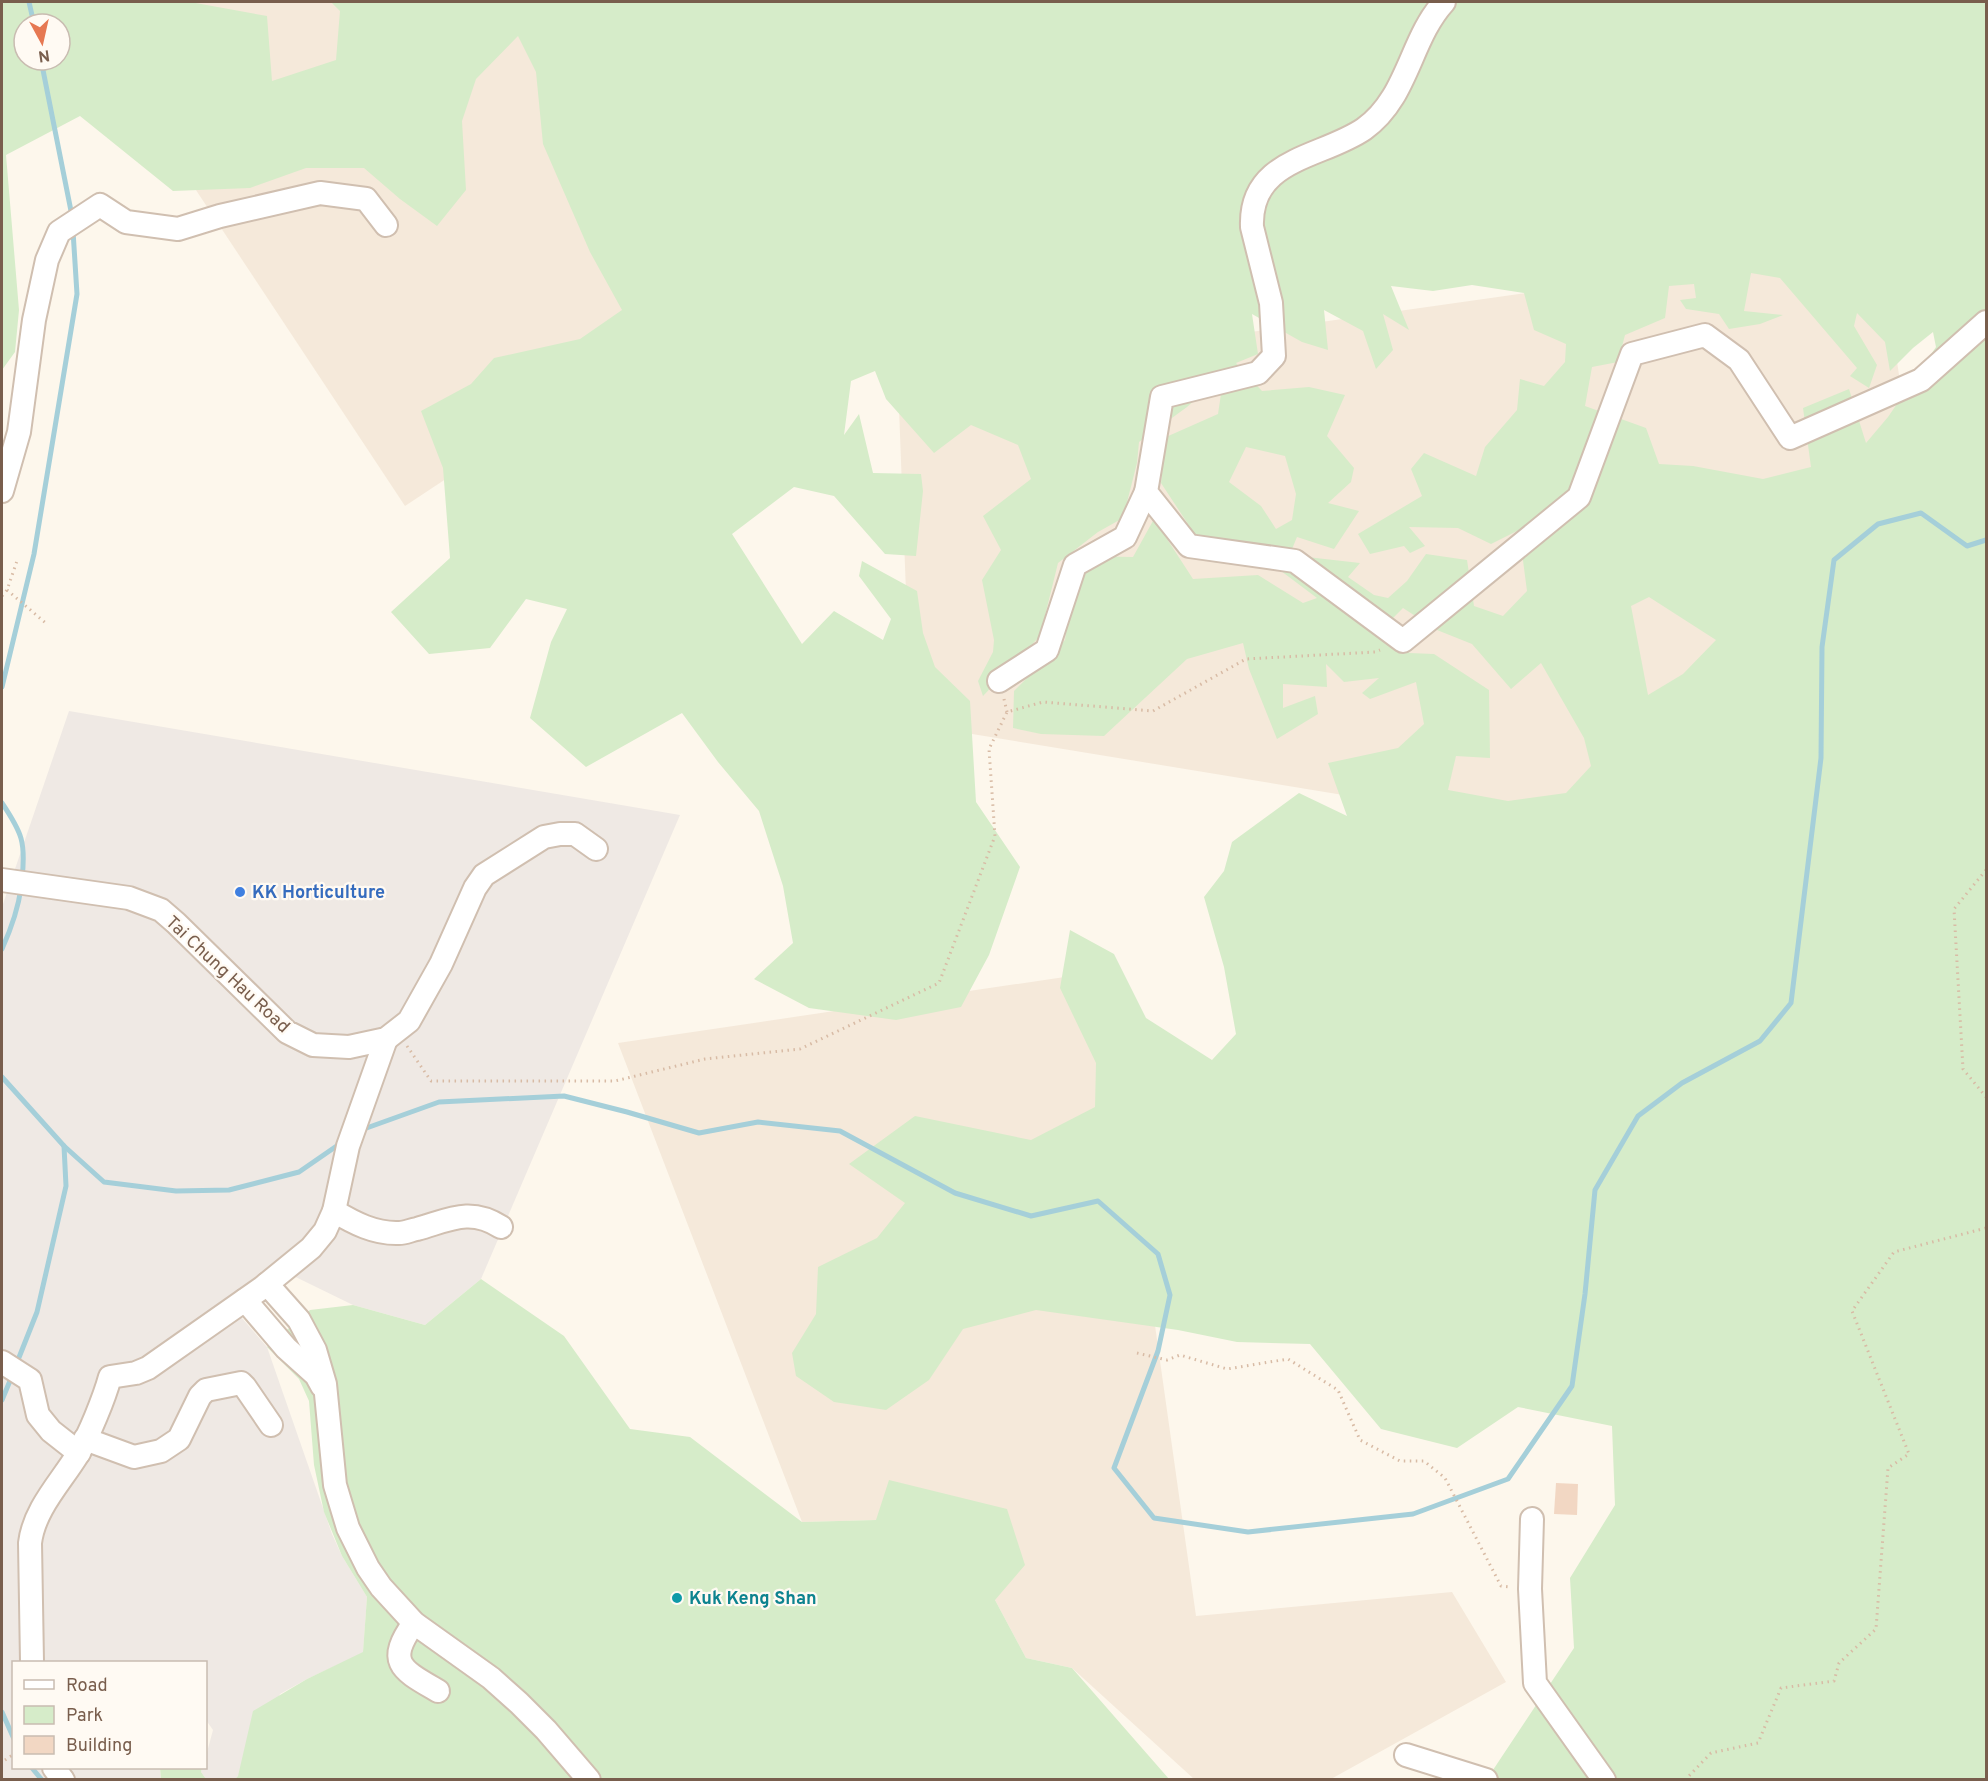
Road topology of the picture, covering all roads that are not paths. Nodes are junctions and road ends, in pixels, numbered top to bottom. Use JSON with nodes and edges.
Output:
{"nodes":[{"id":1,"x":1444,"y":2,"type":"edge"},
{"id":2,"x":386,"y":225,"type":"dead end"},
{"id":3,"x":1986,"y":322,"type":"edge"},
{"id":4,"x":2,"y":491,"type":"edge"},
{"id":5,"x":1146,"y":492,"type":"junction"},
{"id":6,"x":999,"y":681,"type":"dead end"},
{"id":7,"x":597,"y":849,"type":"dead end"},
{"id":8,"x":2,"y":880,"type":"edge"},
{"id":9,"x":392,"y":1036,"type":"junction"},
{"id":10,"x":334,"y":1211,"type":"junction"},
{"id":11,"x":501,"y":1227,"type":"dead end"},
{"id":12,"x":267,"y":1284,"type":"junction"},
{"id":13,"x":245,"y":1300,"type":"junction"},
{"id":14,"x":2,"y":1362,"type":"edge"},
{"id":15,"x":327,"y":1401,"type":"junction"},
{"id":16,"x":271,"y":1425,"type":"dead end"},
{"id":17,"x":82,"y":1446,"type":"junction"},
{"id":18,"x":1532,"y":1519,"type":"dead end"},
{"id":19,"x":414,"y":1623,"type":"junction"},
{"id":20,"x":32,"y":1661,"type":"edge"},
{"id":21,"x":438,"y":1690,"type":"dead end"},
{"id":22,"x":1406,"y":1755,"type":"dead end"},
{"id":23,"x":589,"y":1779,"type":"edge"},
{"id":24,"x":1486,"y":1779,"type":"edge"},
{"id":25,"x":1604,"y":1779,"type":"edge"}],
"edges":[{"from":1,"to":5,"type":"street"},
{"from":2,"to":4,"type":"street"},
{"from":3,"to":5,"type":"street"},
{"from":5,"to":6,"type":"street"},
{"from":7,"to":9,"type":"street"},
{"from":8,"to":9,"type":"street","name":"Tai Chung Hau Road"},
{"from":9,"to":10,"type":"street"},
{"from":10,"to":11,"type":"street"},
{"from":10,"to":12,"type":"street"},
{"from":12,"to":13,"type":"street"},
{"from":12,"to":15,"type":"street"},
{"from":13,"to":15,"type":"street"},
{"from":13,"to":17,"type":"street"},
{"from":14,"to":17,"type":"street"},
{"from":15,"to":19,"type":"street"},
{"from":16,"to":17,"type":"street"},
{"from":17,"to":20,"type":"street"},
{"from":18,"to":25,"type":"street"},
{"from":19,"to":21,"type":"street"},
{"from":19,"to":23,"type":"street"},
{"from":22,"to":24,"type":"street"}]}
